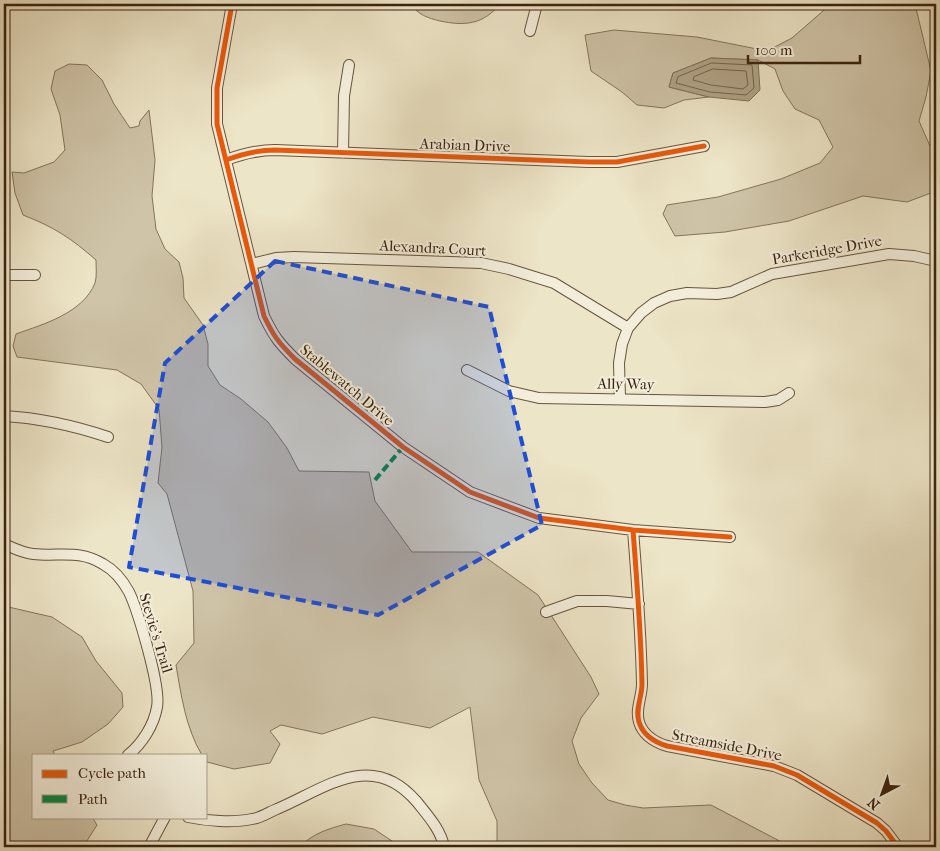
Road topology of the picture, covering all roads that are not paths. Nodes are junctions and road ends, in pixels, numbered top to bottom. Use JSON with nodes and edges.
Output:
{"nodes":[{"id":1,"x":232,"y":4,"type":"edge"},
{"id":2,"x":537,"y":4,"type":"edge"},
{"id":3,"x":530,"y":31,"type":"dead end"},
{"id":4,"x":349,"y":65,"type":"dead end"},
{"id":5,"x":704,"y":146,"type":"dead end"},
{"id":6,"x":343,"y":152,"type":"junction"},
{"id":7,"x":226,"y":160,"type":"junction"},
{"id":8,"x":936,"y":262,"type":"edge"},
{"id":9,"x":252,"y":264,"type":"junction"},
{"id":10,"x":4,"y":275,"type":"edge"},
{"id":11,"x":34,"y":275,"type":"dead end"},
{"id":12,"x":628,"y":328,"type":"junction"},
{"id":13,"x":467,"y":370,"type":"dead end"},
{"id":14,"x":789,"y":393,"type":"dead end"},
{"id":15,"x":620,"y":398,"type":"junction"},
{"id":16,"x":4,"y":416,"type":"edge"},
{"id":17,"x":108,"y":437,"type":"dead end"},
{"id":18,"x":633,"y":530,"type":"junction"},
{"id":19,"x":730,"y":537,"type":"dead end"},
{"id":20,"x":4,"y":544,"type":"edge"},
{"id":21,"x":639,"y":604,"type":"junction"},
{"id":22,"x":546,"y":612,"type":"dead end"},
{"id":23,"x":129,"y":754,"type":"edge"},
{"id":24,"x":164,"y":818,"type":"edge"},
{"id":25,"x":197,"y":818,"type":"edge"},
{"id":26,"x":150,"y":847,"type":"edge"},
{"id":27,"x":444,"y":847,"type":"edge"},
{"id":28,"x":898,"y":847,"type":"edge"}],
"edges":[{"from":1,"to":7,"type":"street","name":"Stablewatch Drive"},
{"from":2,"to":3,"type":"street"},
{"from":4,"to":6,"type":"street"},
{"from":5,"to":6,"type":"street","name":"Arabian Drive"},
{"from":6,"to":7,"type":"street","name":"Arabian Drive"},
{"from":7,"to":9,"type":"street","name":"Stablewatch Drive"},
{"from":8,"to":12,"type":"street","name":"Parkeridge Drive"},
{"from":9,"to":12,"type":"street","name":"Alexandra Court"},
{"from":9,"to":18,"type":"street","name":"Stablewatch Drive"},
{"from":10,"to":11,"type":"street"},
{"from":12,"to":15,"type":"street","name":"Parkeridge Drive"},
{"from":13,"to":15,"type":"street","name":"Ally Way"},
{"from":14,"to":15,"type":"street","name":"Ally Way"},
{"from":16,"to":17,"type":"street"},
{"from":18,"to":19,"type":"street","name":"Stablewatch Drive"},
{"from":18,"to":21,"type":"street","name":"Streamside Drive"},
{"from":20,"to":23,"type":"street","name":"Stevie’s Trail"},
{"from":21,"to":22,"type":"street"},
{"from":21,"to":28,"type":"street","name":"Streamside Drive"},
{"from":24,"to":26,"type":"street"},
{"from":25,"to":27,"type":"street"}]}
